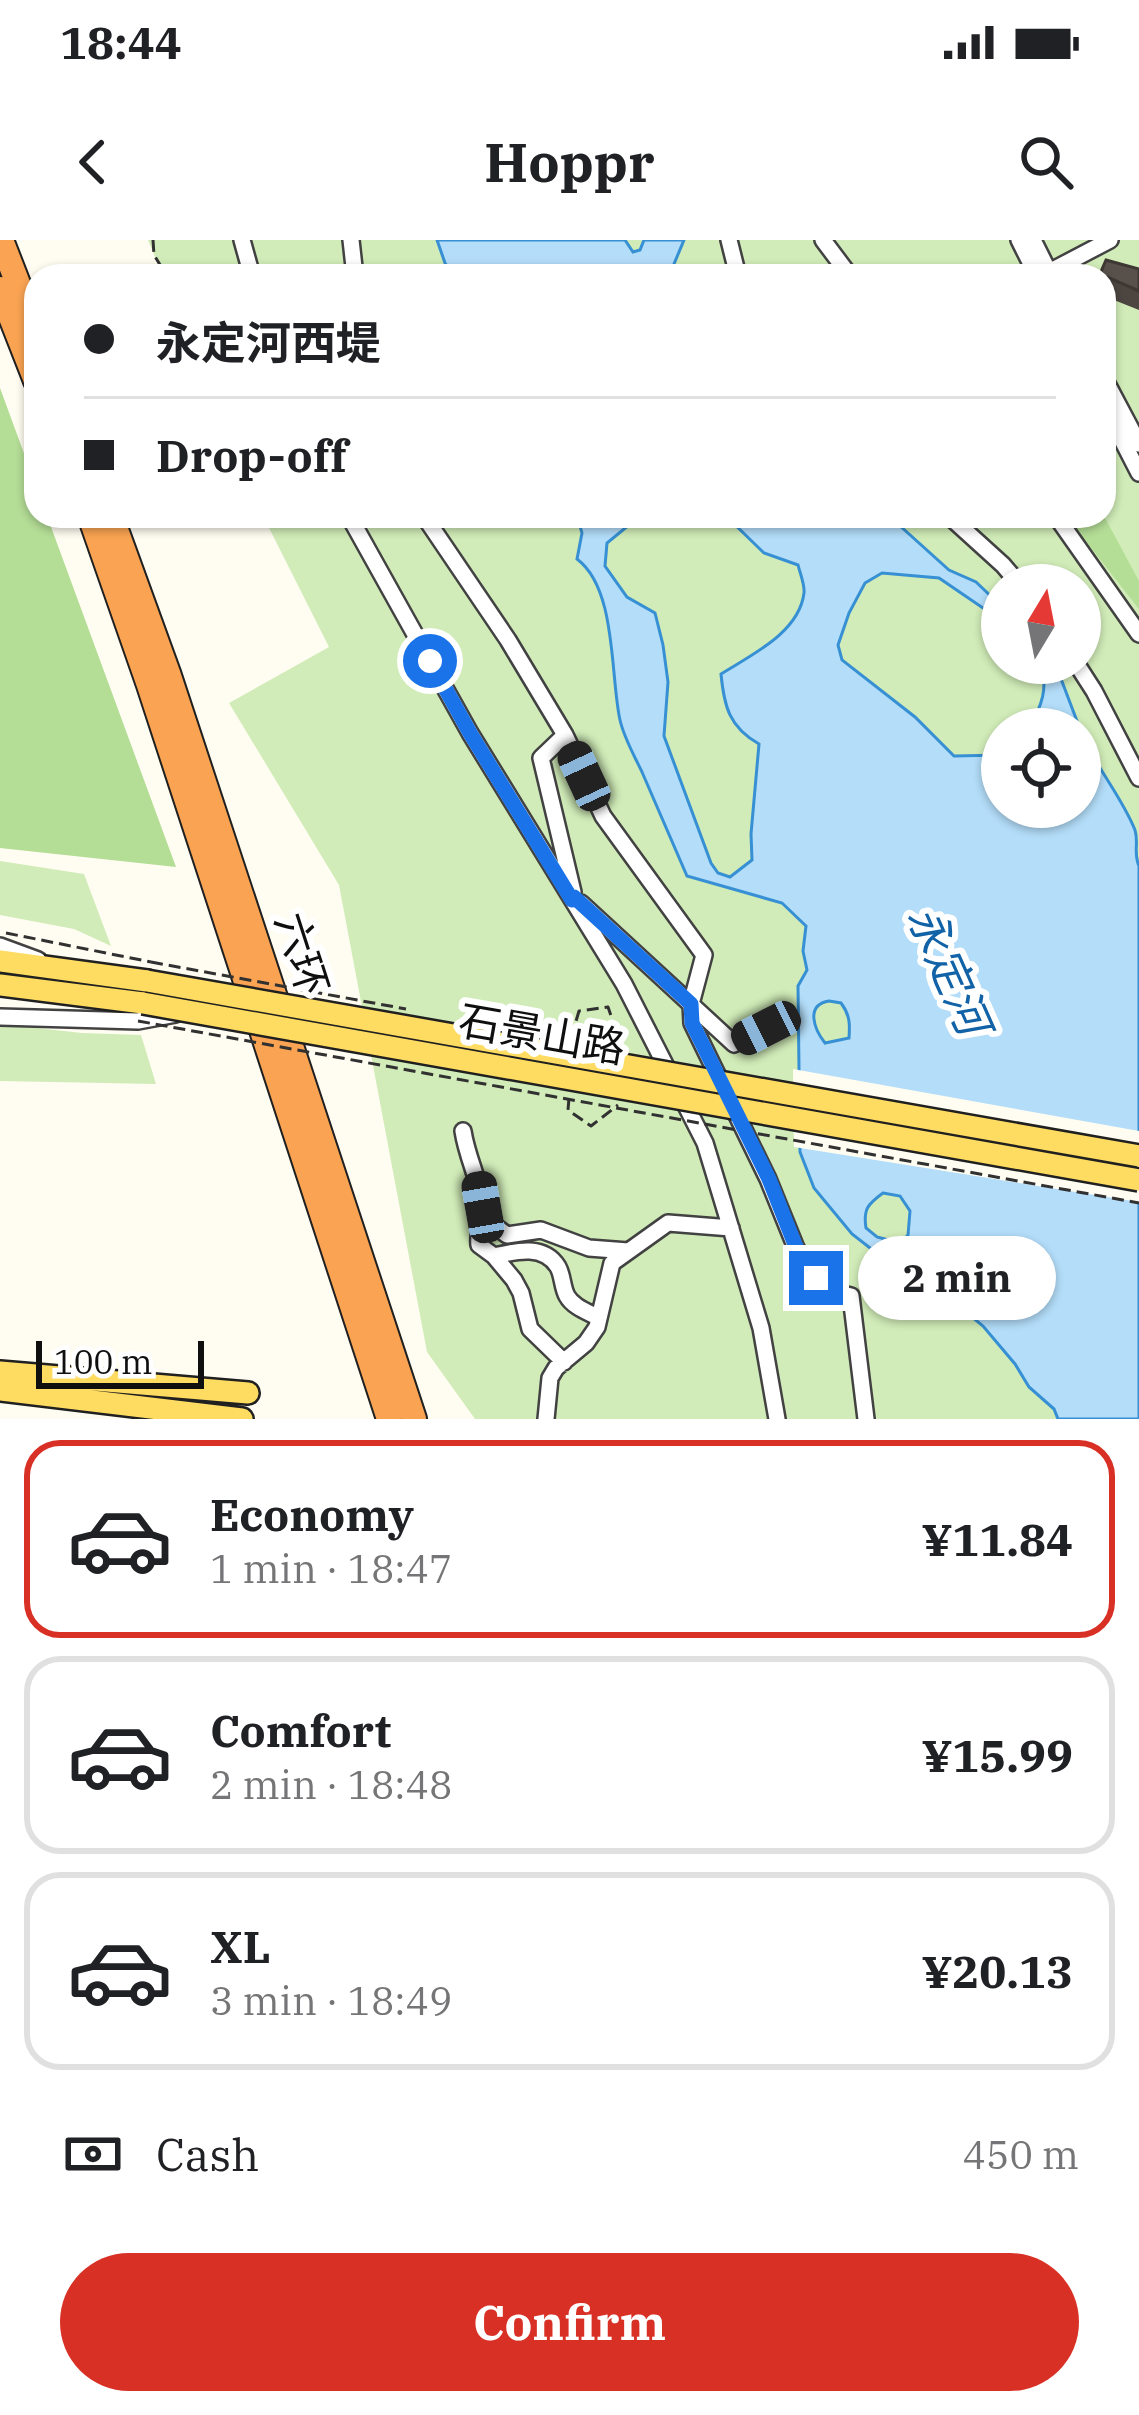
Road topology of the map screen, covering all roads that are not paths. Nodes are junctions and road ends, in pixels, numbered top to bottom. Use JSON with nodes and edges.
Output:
{"nodes":[{"id":1,"x":1,"y":240,"type":"edge"},
{"id":2,"x":1018,"y":240,"type":"edge"},
{"id":3,"x":1110,"y":240,"type":"edge"},
{"id":4,"x":1037,"y":264,"type":"edge"},
{"id":5,"x":1066,"y":264,"type":"edge"},
{"id":6,"x":0,"y":289,"type":"edge"},
{"id":7,"x":24,"y":299,"type":"edge"},
{"id":8,"x":24,"y":350,"type":"edge"},
{"id":9,"x":1116,"y":401,"type":"edge"},
{"id":10,"x":1116,"y":429,"type":"edge"},
{"id":11,"x":1139,"y":444,"type":"edge"},
{"id":12,"x":1139,"y":473,"type":"edge"},
{"id":13,"x":94,"y":528,"type":"edge"},
{"id":14,"x":115,"y":528,"type":"edge"},
{"id":15,"x":356,"y":528,"type":"edge"},
{"id":16,"x":432,"y":528,"type":"edge"},
{"id":17,"x":962,"y":528,"type":"edge"},
{"id":18,"x":1064,"y":528,"type":"edge"},
{"id":19,"x":1001,"y":564,"type":"edge"},
{"id":20,"x":1139,"y":634,"type":"edge"},
{"id":21,"x":1090,"y":684,"type":"edge"},
{"id":22,"x":565,"y":735,"type":"junction"},
{"id":23,"x":1139,"y":778,"type":"edge"},
{"id":24,"x":573,"y":899,"type":"junction"},
{"id":25,"x":0,"y":946,"type":"edge"},
{"id":26,"x":0,"y":961,"type":"edge"},
{"id":27,"x":70,"y":971,"type":"junction"},
{"id":28,"x":0,"y":985,"type":"edge"},
{"id":29,"x":145,"y":992,"type":"junction"},
{"id":30,"x":691,"y":1004,"type":"junction"},
{"id":31,"x":0,"y":1017,"type":"edge"},
{"id":32,"x":766,"y":1028,"type":"dead end"},
{"id":33,"x":463,"y":1132,"type":"dead end"},
{"id":34,"x":1139,"y":1156,"type":"edge"},
{"id":35,"x":1139,"y":1180,"type":"edge"},
{"id":36,"x":484,"y":1218,"type":"junction"},
{"id":37,"x":731,"y":1228,"type":"junction"},
{"id":38,"x":629,"y":1251,"type":"junction"},
{"id":39,"x":494,"y":1256,"type":"junction"},
{"id":40,"x":599,"y":1318,"type":"junction"},
{"id":41,"x":564,"y":1362,"type":"junction"},
{"id":42,"x":0,"y":1372,"type":"edge"},
{"id":43,"x":0,"y":1390,"type":"edge"},
{"id":44,"x":248,"y":1393,"type":"dead end"},
{"id":45,"x":242,"y":1419,"type":"edge"},
{"id":46,"x":389,"y":1419,"type":"edge"},
{"id":47,"x":414,"y":1419,"type":"edge"},
{"id":48,"x":546,"y":1419,"type":"edge"},
{"id":49,"x":777,"y":1419,"type":"edge"},
{"id":50,"x":866,"y":1419,"type":"edge"}],
"edges":[{"from":1,"to":7,"type":"highway"},
{"from":2,"to":4,"type":"street"},
{"from":3,"to":5,"type":"street"},
{"from":6,"to":8,"type":"highway"},
{"from":9,"to":11,"type":"street"},
{"from":10,"to":12,"type":"street"},
{"from":13,"to":46,"type":"highway","name":"六环"},
{"from":14,"to":47,"type":"highway","name":"六环"},
{"from":15,"to":24,"type":"street"},
{"from":16,"to":22,"type":"street"},
{"from":17,"to":19,"type":"street"},
{"from":18,"to":20,"type":"street"},
{"from":21,"to":23,"type":"street"},
{"from":22,"to":24,"type":"street"},
{"from":22,"to":30,"type":"street"},
{"from":24,"to":30,"type":"street"},
{"from":24,"to":37,"type":"street"},
{"from":25,"to":27,"type":"street"},
{"from":26,"to":27,"type":"main road"},
{"from":27,"to":29,"type":"main road"},
{"from":28,"to":29,"type":"main road"},
{"from":29,"to":31,"type":"street"},
{"from":29,"to":34,"type":"main road","name":"石景山路","bridge":true},
{"from":29,"to":35,"type":"main road","name":"石景山路","bridge":true},
{"from":30,"to":32,"type":"street"},
{"from":30,"to":50,"type":"street"},
{"from":33,"to":36,"type":"street"},
{"from":36,"to":38,"type":"street"},
{"from":36,"to":39,"type":"street"},
{"from":37,"to":38,"type":"street"},
{"from":37,"to":49,"type":"street"},
{"from":38,"to":40,"type":"street"},
{"from":39,"to":40,"type":"street"},
{"from":39,"to":41,"type":"street"},
{"from":40,"to":41,"type":"street"},
{"from":41,"to":48,"type":"street"},
{"from":42,"to":44,"type":"main road"},
{"from":43,"to":45,"type":"main road"}]}
